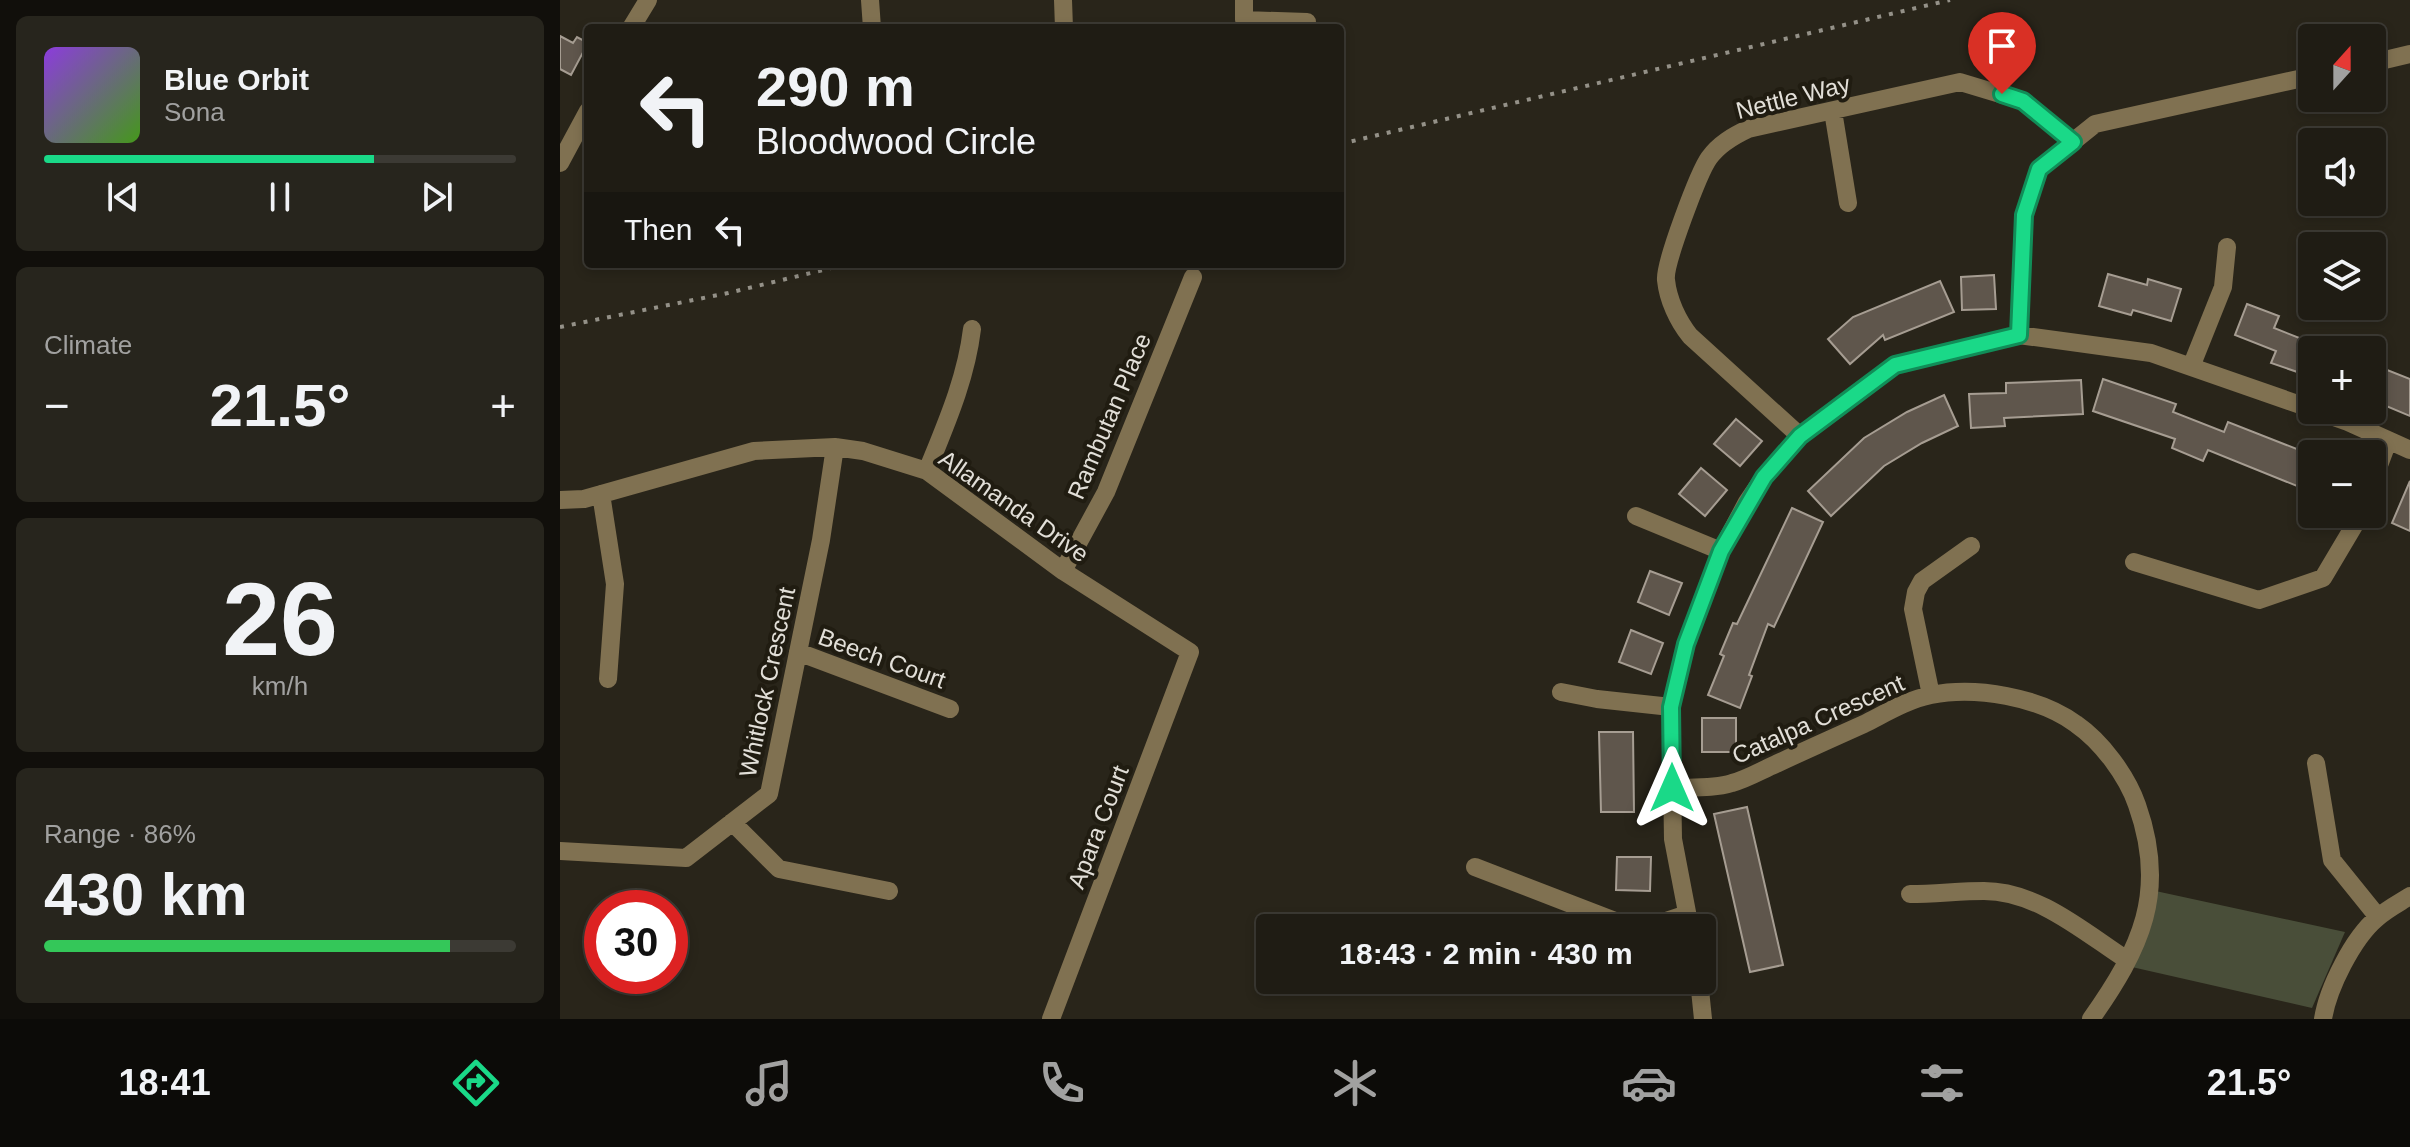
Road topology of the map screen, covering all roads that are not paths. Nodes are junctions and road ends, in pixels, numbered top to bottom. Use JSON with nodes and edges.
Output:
{"nodes":[{"id":1,"x":648,"y":0,"type":"edge"},
{"id":2,"x":870,"y":0,"type":"edge"},
{"id":3,"x":1063,"y":0,"type":"edge"},
{"id":4,"x":1244,"y":0,"type":"edge"},
{"id":5,"x":1307,"y":22,"type":"dead end"},
{"id":6,"x":633,"y":24,"type":"edge"},
{"id":7,"x":872,"y":24,"type":"edge"},
{"id":8,"x":1064,"y":24,"type":"edge"},
{"id":9,"x":2410,"y":54,"type":"edge"},
{"id":10,"x":2386,"y":60,"type":"edge"},
{"id":11,"x":2298,"y":79,"type":"edge"},
{"id":12,"x":1833,"y":111,"type":"junction"},
{"id":13,"x":584,"y":118,"type":"edge"},
{"id":14,"x":2073,"y":142,"type":"junction"},
{"id":15,"x":560,"y":163,"type":"edge"},
{"id":16,"x":1848,"y":203,"type":"dead end"},
{"id":17,"x":2227,"y":247,"type":"dead end"},
{"id":18,"x":1193,"y":277,"type":"dead end"},
{"id":19,"x":972,"y":329,"type":"dead end"},
{"id":20,"x":2019,"y":335,"type":"junction"},
{"id":21,"x":2191,"y":367,"type":"junction"},
{"id":22,"x":2298,"y":405,"type":"edge"},
{"id":23,"x":2352,"y":424,"type":"edge"},
{"id":24,"x":1800,"y":436,"type":"junction"},
{"id":25,"x":2388,"y":441,"type":"junction"},
{"id":26,"x":2386,"y":446,"type":"edge"},
{"id":27,"x":835,"y":447,"type":"junction"},
{"id":28,"x":2410,"y":450,"type":"edge"},
{"id":29,"x":927,"y":471,"type":"junction"},
{"id":30,"x":601,"y":494,"type":"junction"},
{"id":31,"x":560,"y":500,"type":"edge"},
{"id":32,"x":1636,"y":516,"type":"dead end"},
{"id":33,"x":2353,"y":528,"type":"edge"},
{"id":34,"x":1971,"y":546,"type":"dead end"},
{"id":35,"x":1721,"y":551,"type":"junction"},
{"id":36,"x":2134,"y":562,"type":"dead end"},
{"id":37,"x":1063,"y":571,"type":"junction"},
{"id":38,"x":798,"y":652,"type":"junction"},
{"id":39,"x":1190,"y":652,"type":"joint"},
{"id":40,"x":608,"y":679,"type":"dead end"},
{"id":41,"x":1561,"y":692,"type":"dead end"},
{"id":42,"x":1931,"y":695,"type":"junction"},
{"id":43,"x":1671,"y":707,"type":"junction"},
{"id":44,"x":950,"y":709,"type":"dead end"},
{"id":45,"x":2316,"y":763,"type":"dead end"},
{"id":46,"x":1672,"y":788,"type":"junction"},
{"id":47,"x":732,"y":822,"type":"junction"},
{"id":48,"x":560,"y":851,"type":"edge"},
{"id":49,"x":1475,"y":867,"type":"dead end"},
{"id":50,"x":889,"y":891,"type":"dead end"},
{"id":51,"x":1910,"y":894,"type":"dead end"},
{"id":52,"x":2410,"y":896,"type":"edge"},
{"id":53,"x":1597,"y":914,"type":"edge"},
{"id":54,"x":1687,"y":914,"type":"edge"},
{"id":55,"x":2378,"y":917,"type":"junction"},
{"id":56,"x":2127,"y":960,"type":"junction"},
{"id":57,"x":1700,"y":994,"type":"edge"},
{"id":58,"x":1051,"y":1019,"type":"edge"},
{"id":59,"x":1703,"y":1019,"type":"edge"},
{"id":60,"x":2091,"y":1019,"type":"edge"},
{"id":61,"x":2323,"y":1019,"type":"edge"}],
"edges":[{"from":1,"to":6,"type":"street"},
{"from":2,"to":7,"type":"street"},
{"from":3,"to":8,"type":"street"},
{"from":4,"to":5,"type":"street"},
{"from":9,"to":10,"type":"street"},
{"from":11,"to":14,"type":"street"},
{"from":12,"to":14,"type":"street","name":"Nettle Way"},
{"from":12,"to":16,"type":"street"},
{"from":12,"to":24,"type":"street","name":"Nettle Way"},
{"from":13,"to":15,"type":"street"},
{"from":14,"to":20,"type":"street"},
{"from":17,"to":21,"type":"street"},
{"from":18,"to":37,"type":"street","name":"Rambutan Place"},
{"from":19,"to":29,"type":"street"},
{"from":20,"to":21,"type":"street"},
{"from":20,"to":24,"type":"street"},
{"from":21,"to":22,"type":"street"},
{"from":23,"to":25,"type":"street"},
{"from":24,"to":35,"type":"street"},
{"from":25,"to":26,"type":"street"},
{"from":25,"to":28,"type":"street"},
{"from":27,"to":29,"type":"street","name":"Allamanda Drive"},
{"from":27,"to":30,"type":"street","name":"Allamanda Drive"},
{"from":27,"to":38,"type":"street","name":"Whitlock Crescent"},
{"from":29,"to":37,"type":"street","name":"Allamanda Drive"},
{"from":30,"to":31,"type":"street","name":"Allamanda Drive"},
{"from":30,"to":40,"type":"street"},
{"from":32,"to":35,"type":"street"},
{"from":33,"to":36,"type":"street"},
{"from":34,"to":42,"type":"street"},
{"from":35,"to":43,"type":"street"},
{"from":37,"to":39,"type":"street","name":"Allamanda Drive"},
{"from":38,"to":44,"type":"street","name":"Beech Court"},
{"from":38,"to":47,"type":"street","name":"Whitlock Crescent"},
{"from":39,"to":58,"type":"street","name":"Apara Court"},
{"from":41,"to":43,"type":"street"},
{"from":42,"to":46,"type":"street","name":"Catalpa Crescent"},
{"from":42,"to":56,"type":"street","name":"Catalpa Crescent"},
{"from":43,"to":46,"type":"street"},
{"from":45,"to":55,"type":"street"},
{"from":46,"to":54,"type":"street"},
{"from":47,"to":48,"type":"street","name":"Whitlock Crescent"},
{"from":47,"to":50,"type":"street"},
{"from":49,"to":53,"type":"street"},
{"from":51,"to":56,"type":"street"},
{"from":52,"to":55,"type":"street"},
{"from":55,"to":61,"type":"street"},
{"from":56,"to":60,"type":"street","name":"Catalpa Crescent"},
{"from":57,"to":59,"type":"street"}]}
